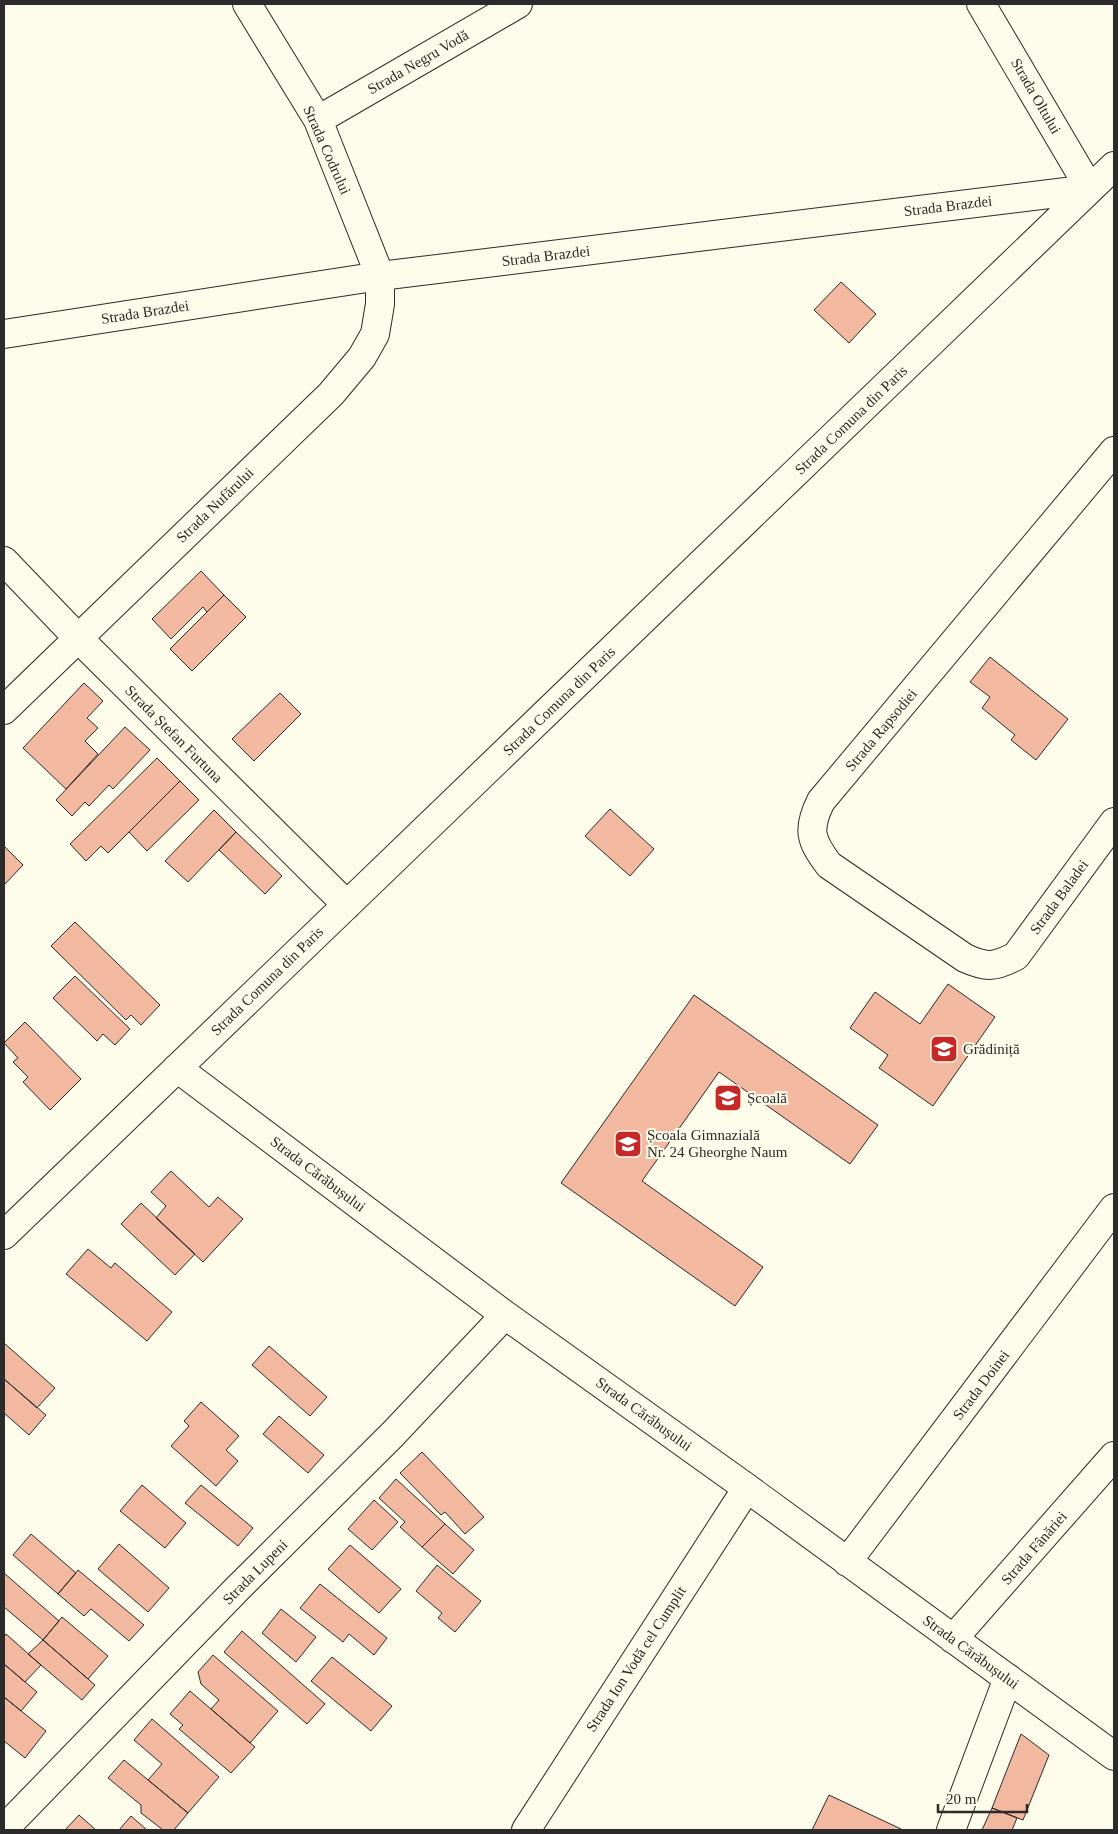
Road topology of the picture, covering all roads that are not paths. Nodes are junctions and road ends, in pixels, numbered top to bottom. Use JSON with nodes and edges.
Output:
{"nodes":[{"id":1,"x":247,"y":4,"type":"edge"},
{"id":2,"x":518,"y":4,"type":"edge"},
{"id":3,"x":981,"y":4,"type":"edge"},
{"id":4,"x":318,"y":120,"type":"junction"},
{"id":5,"x":1114,"y":166,"type":"edge"},
{"id":6,"x":1090,"y":189,"type":"junction"},
{"id":7,"x":380,"y":276,"type":"junction"},
{"id":8,"x":4,"y":334,"type":"edge"},
{"id":9,"x":1114,"y":451,"type":"edge"},
{"id":10,"x":4,"y":561,"type":"edge"},
{"id":11,"x":78,"y":638,"type":"junction"},
{"id":12,"x":4,"y":710,"type":"edge"},
{"id":13,"x":1114,"y":822,"type":"edge"},
{"id":14,"x":347,"y":905,"type":"junction"},
{"id":15,"x":999,"y":965,"type":"joint"},
{"id":16,"x":177,"y":1068,"type":"junction"},
{"id":17,"x":1114,"y":1208,"type":"edge"},
{"id":18,"x":4,"y":1235,"type":"edge"},
{"id":19,"x":505,"y":1315,"type":"junction"},
{"id":20,"x":1114,"y":1456,"type":"edge"},
{"id":21,"x":747,"y":1488,"type":"junction"},
{"id":22,"x":847,"y":1562,"type":"junction"},
{"id":23,"x":953,"y":1639,"type":"junction"},
{"id":24,"x":1008,"y":1678,"type":"junction"},
{"id":25,"x":1114,"y":1756,"type":"edge"},
{"id":26,"x":4,"y":1829,"type":"edge"},
{"id":27,"x":526,"y":1830,"type":"edge"},
{"id":28,"x":951,"y":1830,"type":"edge"}],
"edges":[{"from":1,"to":4,"type":"street","name":"Strada Codrului"},
{"from":2,"to":4,"type":"street","name":"Strada Negru Vodă"},
{"from":3,"to":6,"type":"street","name":"Strada Oltului"},
{"from":4,"to":7,"type":"street","name":"Strada Codrului"},
{"from":5,"to":6,"type":"street","name":"Strada Comuna din Paris"},
{"from":6,"to":7,"type":"street","name":"Strada Brazdei"},
{"from":6,"to":14,"type":"street","name":"Strada Comuna din Paris"},
{"from":7,"to":8,"type":"street","name":"Strada Brazdei"},
{"from":7,"to":11,"type":"street","name":"Strada Nufărului"},
{"from":9,"to":15,"type":"street","name":"Strada Rapsodiei"},
{"from":10,"to":11,"type":"street","name":"Strada Ștefan Furtuna"},
{"from":11,"to":12,"type":"street","name":"Strada Nufărului"},
{"from":11,"to":14,"type":"street","name":"Strada Ștefan Furtuna"},
{"from":13,"to":15,"type":"street","name":"Strada Baladei"},
{"from":14,"to":16,"type":"street","name":"Strada Comuna din Paris"},
{"from":16,"to":18,"type":"street","name":"Strada Comuna din Paris"},
{"from":16,"to":19,"type":"street","name":"Strada Cărăbușului"},
{"from":17,"to":22,"type":"street","name":"Strada Doinei"},
{"from":19,"to":21,"type":"street","name":"Strada Cărăbușului"},
{"from":19,"to":26,"type":"street","name":"Strada Lupeni"},
{"from":20,"to":23,"type":"street","name":"Strada Fânăriei"},
{"from":21,"to":22,"type":"street","name":"Strada Cărăbușului"},
{"from":21,"to":27,"type":"street","name":"Strada Ion Vodă cel Cumplit"},
{"from":22,"to":23,"type":"street","name":"Strada Cărăbușului"},
{"from":23,"to":24,"type":"street","name":"Strada Cărăbușului"},
{"from":24,"to":25,"type":"street","name":"Strada Cărăbușului"},
{"from":24,"to":28,"type":"street"}]}
